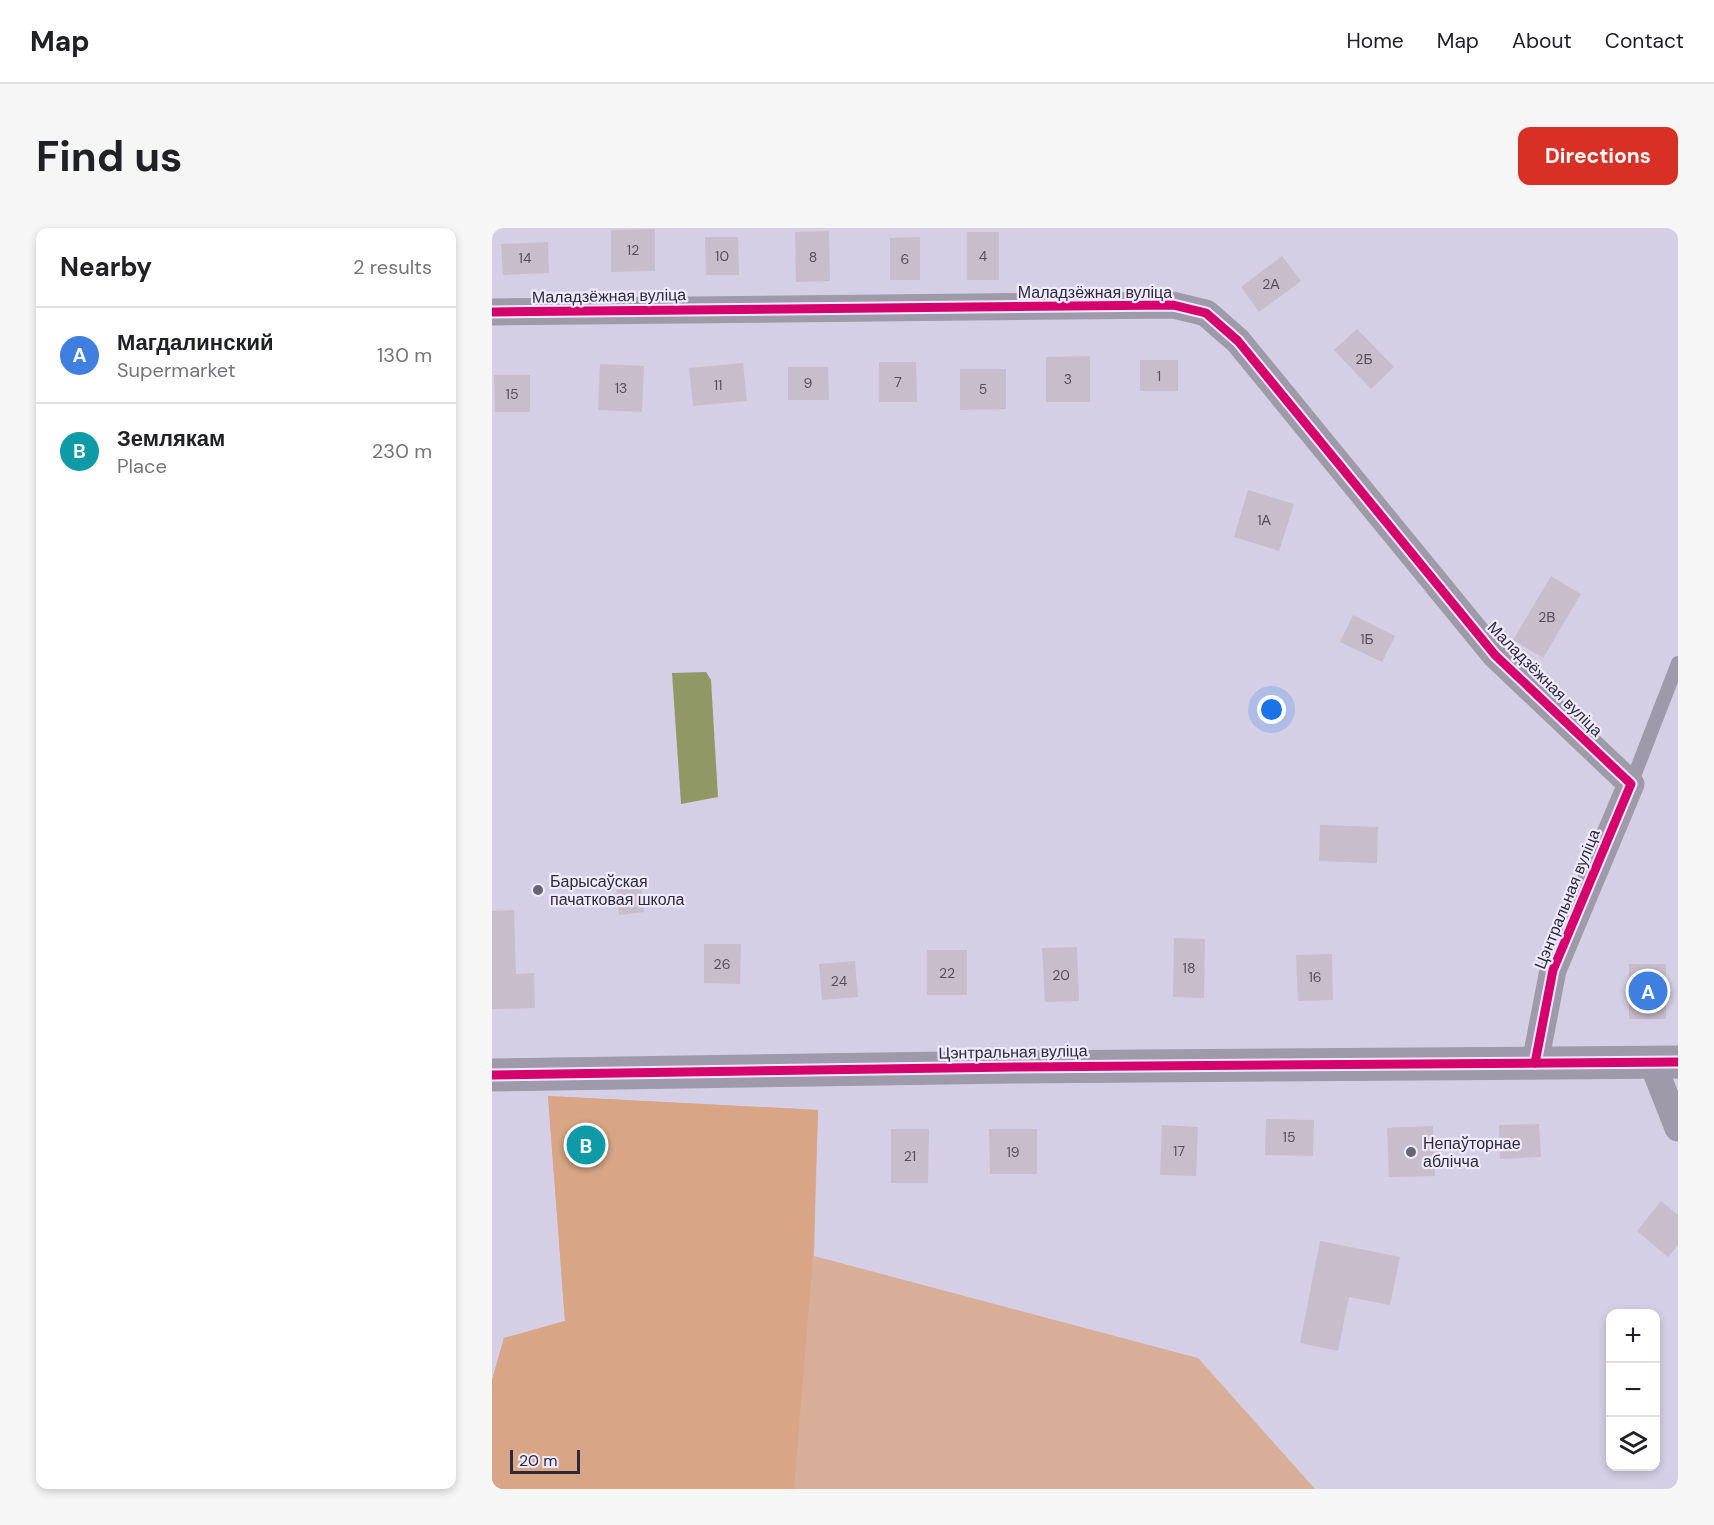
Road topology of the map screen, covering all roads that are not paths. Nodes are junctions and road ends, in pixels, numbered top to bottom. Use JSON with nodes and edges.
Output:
{"nodes":[{"id":1,"x":492,"y":312,"type":"edge"},
{"id":2,"x":1678,"y":663,"type":"edge"},
{"id":3,"x":1631,"y":784,"type":"junction"},
{"id":4,"x":1665,"y":1062,"type":"edge"},
{"id":5,"x":1535,"y":1063,"type":"junction"},
{"id":6,"x":492,"y":1075,"type":"edge"},
{"id":7,"x":1678,"y":1128,"type":"edge"}],
"edges":[{"from":1,"to":3,"type":"street","name":"Маладзёжная вуліца"},
{"from":2,"to":3,"type":"lane"},
{"from":3,"to":5,"type":"street","name":"Цэнтральная вуліца"},
{"from":4,"to":5,"type":"street","name":"Цэнтральная вуліца"},
{"from":4,"to":7,"type":"street"},
{"from":5,"to":6,"type":"street","name":"Цэнтральная вуліца"}]}
